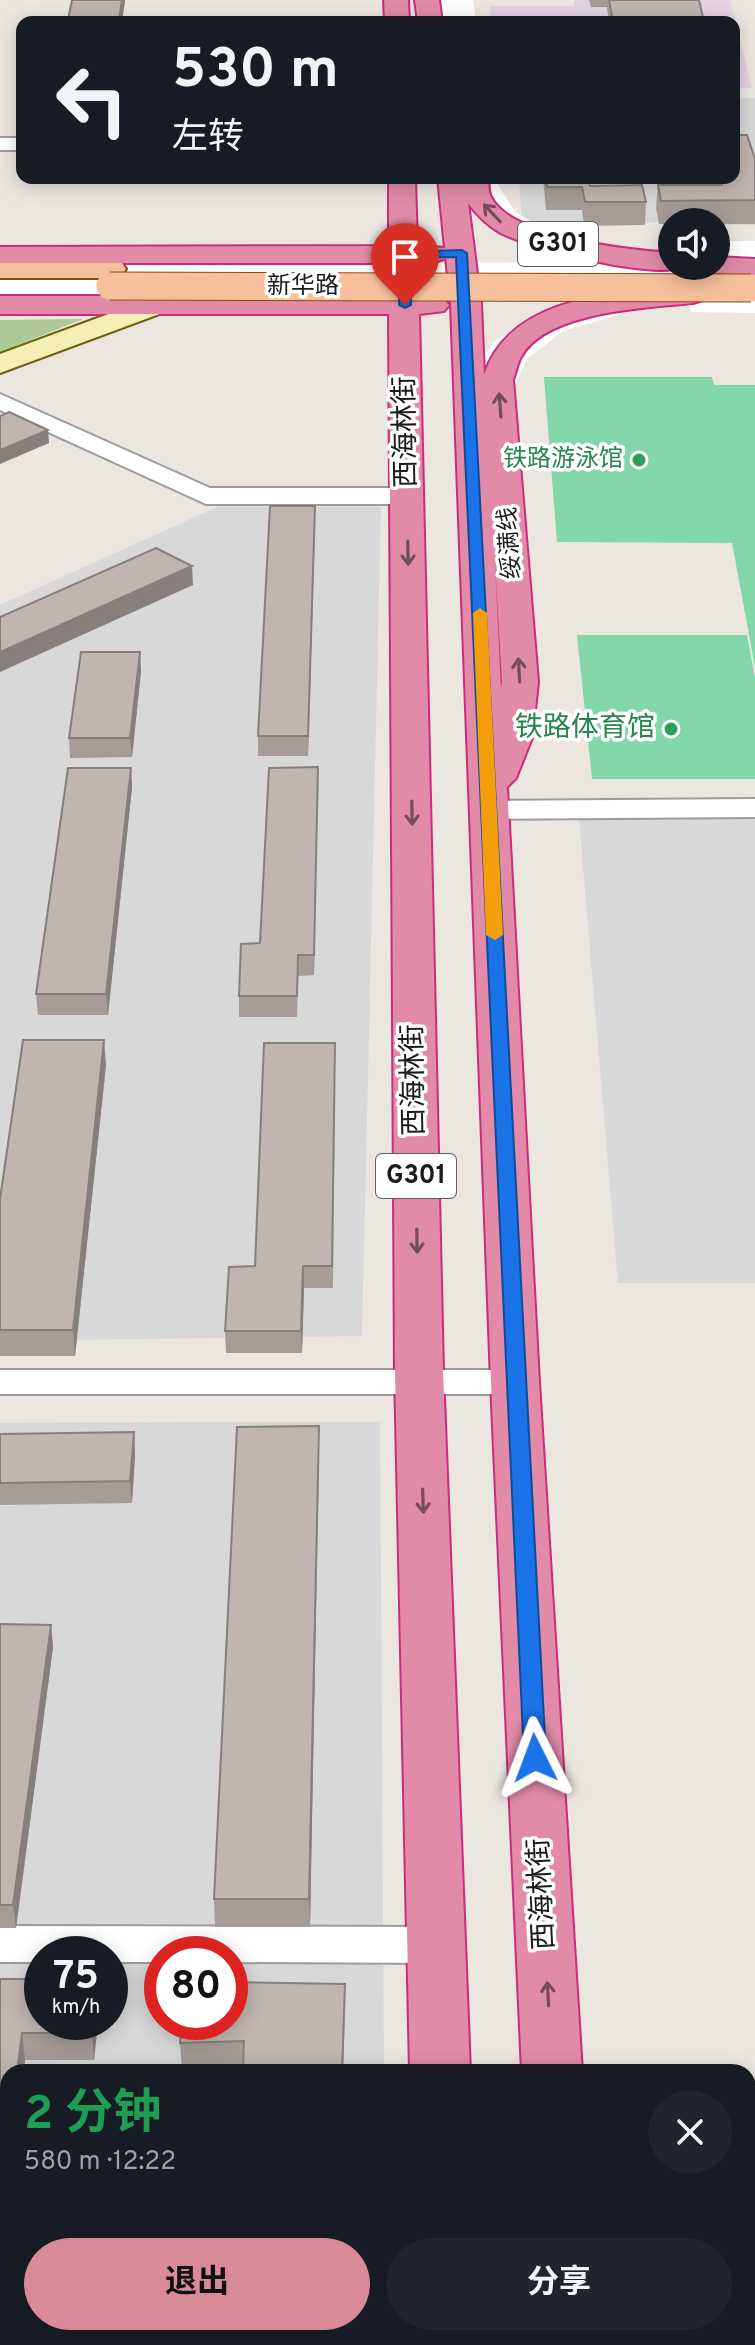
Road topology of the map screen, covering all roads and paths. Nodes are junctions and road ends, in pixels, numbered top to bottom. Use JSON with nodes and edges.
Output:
{"nodes":[{"id":1,"x":402,"y":184,"type":"edge"},
{"id":2,"x":452,"y":184,"type":"edge"},
{"id":3,"x":476,"y":184,"type":"edge"},
{"id":4,"x":0,"y":255,"type":"edge"},
{"id":5,"x":658,"y":260,"type":"edge"},
{"id":6,"x":0,"y":269,"type":"edge"},
{"id":7,"x":744,"y":276,"type":"edge"},
{"id":8,"x":111,"y":278,"type":"junction"},
{"id":9,"x":405,"y":279,"type":"junction"},
{"id":10,"x":464,"y":279,"type":"junction"},
{"id":11,"x":0,"y":286,"type":"edge"},
{"id":12,"x":0,"y":305,"type":"edge"},
{"id":13,"x":152,"y":307,"type":"junction"},
{"id":14,"x":0,"y":364,"type":"edge"},
{"id":15,"x":0,"y":401,"type":"edge"},
{"id":16,"x":408,"y":496,"type":"junction"},
{"id":17,"x":489,"y":804,"type":"junction"},
{"id":18,"x":755,"y":808,"type":"edge"},
{"id":19,"x":419,"y":1381,"type":"junction"},
{"id":20,"x":0,"y":1382,"type":"edge"},
{"id":21,"x":515,"y":1382,"type":"junction"},
{"id":22,"x":0,"y":1944,"type":"edge"},
{"id":23,"x":437,"y":1945,"type":"junction"},
{"id":24,"x":440,"y":2064,"type":"edge"},
{"id":25,"x":552,"y":2064,"type":"edge"}],
"edges":[{"from":1,"to":9,"type":"highway","number":"G301"},
{"from":2,"to":10,"type":"highway","number":"G301"},
{"from":5,"to":3,"type":"highway","number":"G301","one_way":true},
{"from":4,"to":9,"type":"highway"},
{"from":6,"to":8,"type":"main road"},
{"from":7,"to":8,"type":"main road","name":"新华路","bridge":true},
{"from":17,"to":7,"type":"highway","name":"绥满线","number":"G301","one_way":true,"bridge":true},
{"from":8,"to":11,"type":"main road","name":"新华路"},
{"from":9,"to":10,"type":"highway"},
{"from":9,"to":10,"type":"highway"},
{"from":9,"to":13,"type":"highway"},
{"from":9,"to":16,"type":"highway","name":"西海林街","number":"G301"},
{"from":10,"to":17,"type":"highway","name":"西海林街","number":"G301"},
{"from":12,"to":13,"type":"highway"},
{"from":13,"to":14,"type":"street"},
{"from":15,"to":16,"type":"street"},
{"from":16,"to":19,"type":"highway","name":"西海林街","number":"G301","one_way":true},
{"from":17,"to":18,"type":"street"},
{"from":17,"to":21,"type":"highway","name":"西海林街","number":"G301"},
{"from":19,"to":20,"type":"street"},
{"from":19,"to":21,"type":"street"},
{"from":19,"to":23,"type":"highway","name":"西海林街","number":"G301","one_way":true},
{"from":25,"to":21,"type":"highway","name":"西海林街","number":"G301","one_way":true},
{"from":22,"to":23,"type":"street"},
{"from":23,"to":24,"type":"highway","name":"西海林街","number":"G301"}]}
